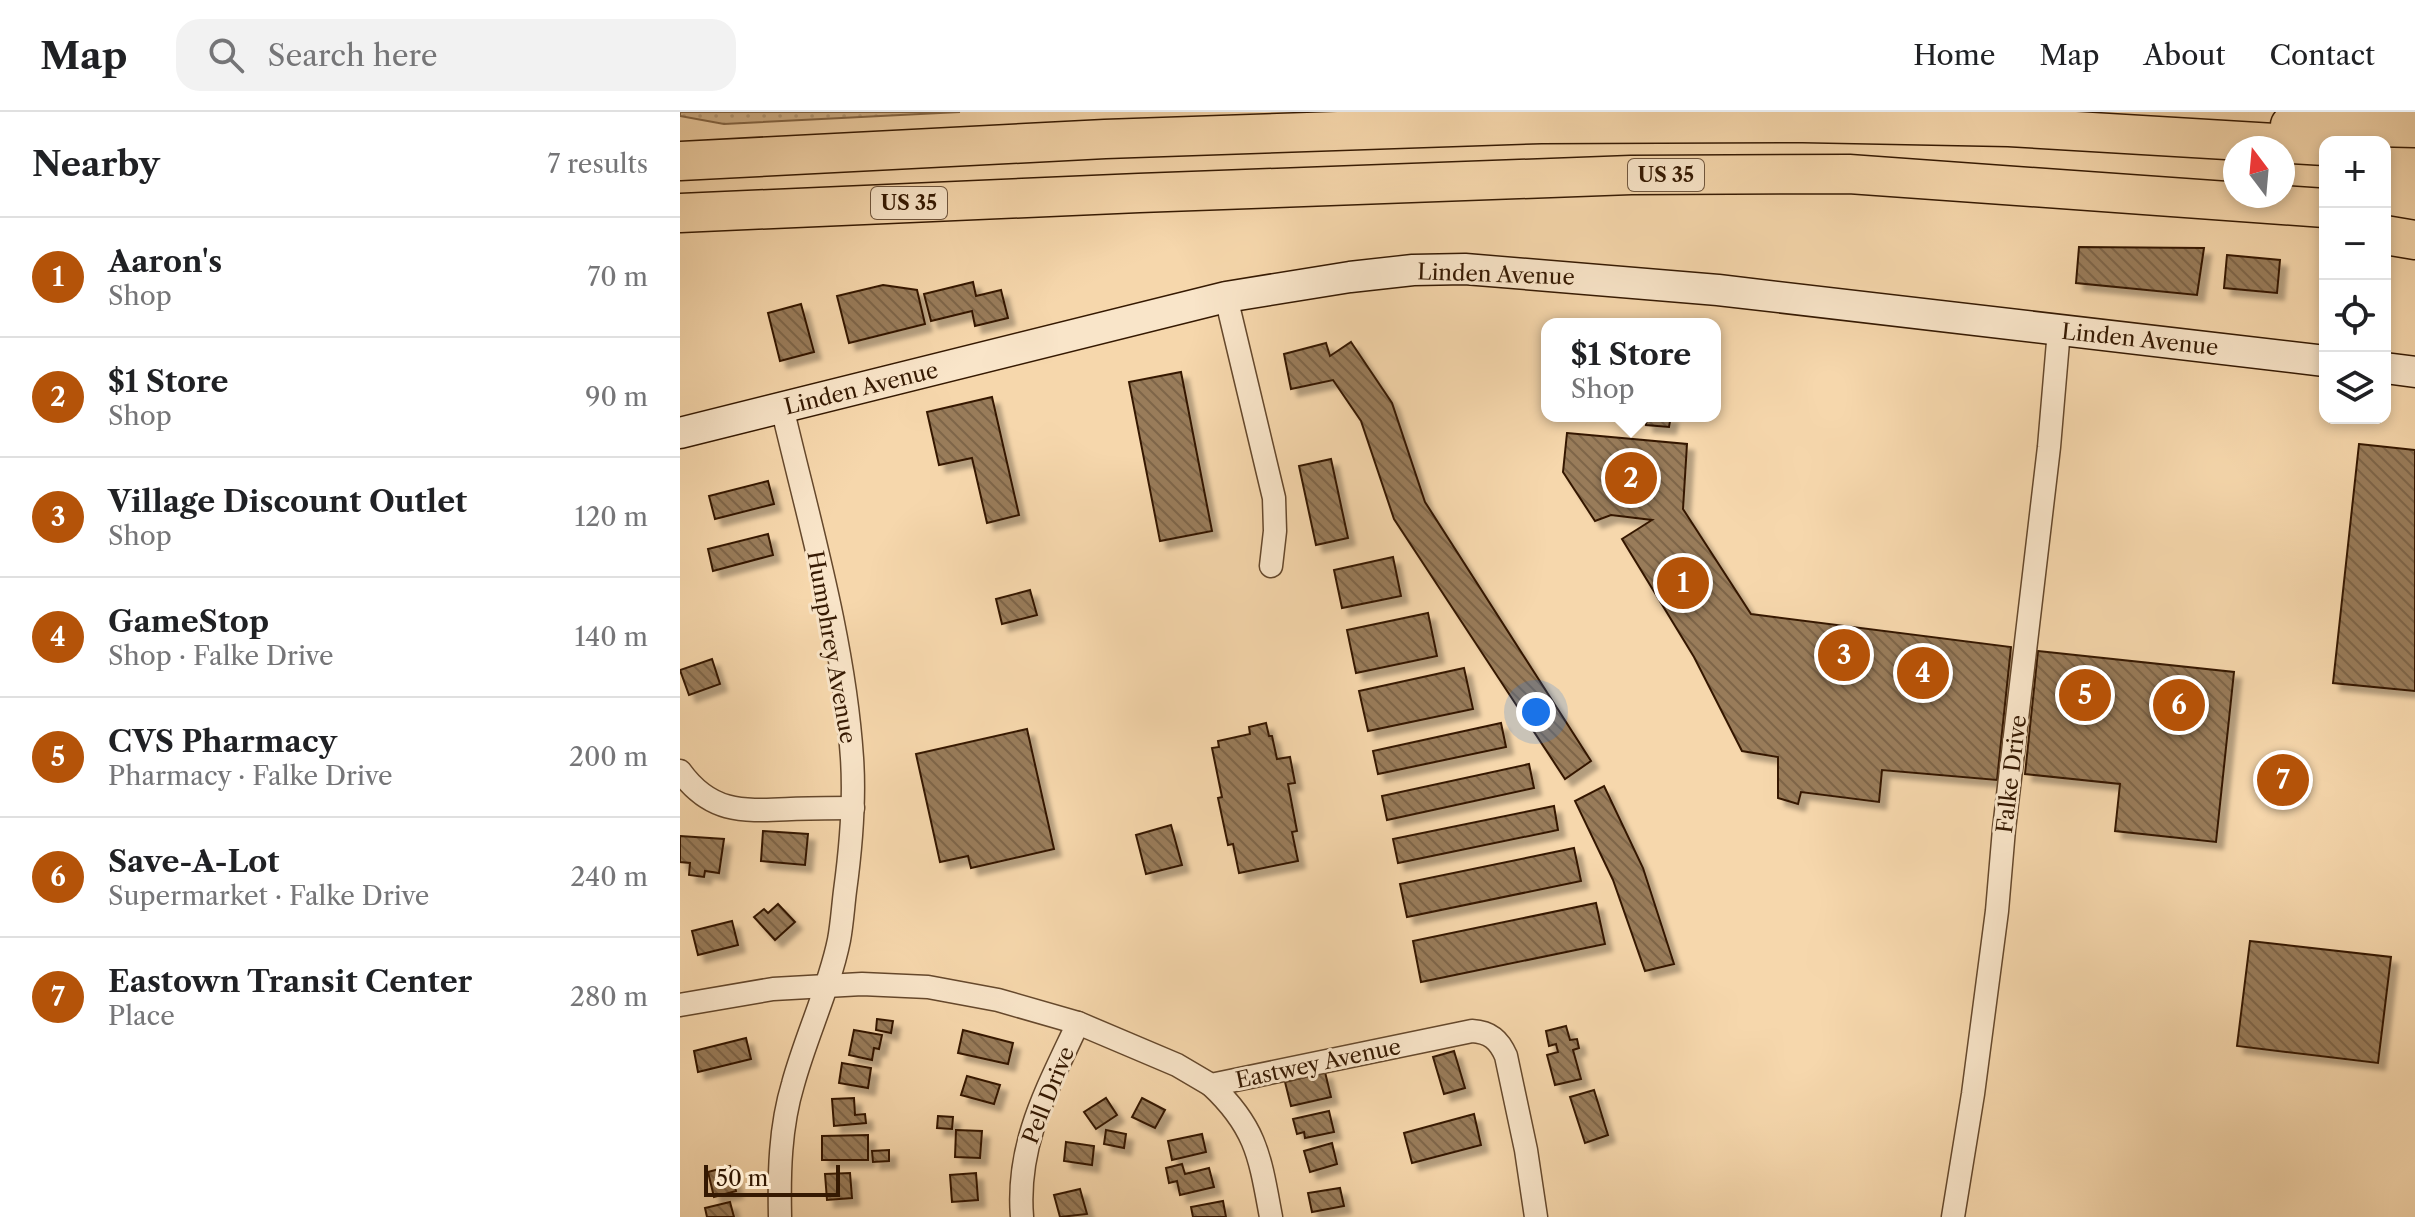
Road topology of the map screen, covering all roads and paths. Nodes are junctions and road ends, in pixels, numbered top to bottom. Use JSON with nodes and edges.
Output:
{"nodes":[{"id":1,"x":2009,"y":127,"type":"junction"},
{"id":2,"x":2415,"y":128,"type":"edge"},
{"id":3,"x":2319,"y":146,"type":"edge"},
{"id":4,"x":2391,"y":150,"type":"edge"},
{"id":5,"x":2415,"y":152,"type":"edge"},
{"id":6,"x":680,"y":161,"type":"edge"},
{"id":7,"x":2184,"y":199,"type":"junction"},
{"id":8,"x":2319,"y":208,"type":"edge"},
{"id":9,"x":2391,"y":212,"type":"edge"},
{"id":10,"x":680,"y":213,"type":"edge"},
{"id":11,"x":2415,"y":214,"type":"edge"},
{"id":12,"x":2319,"y":225,"type":"edge"},
{"id":13,"x":2391,"y":236,"type":"edge"},
{"id":14,"x":2415,"y":240,"type":"edge"},
{"id":15,"x":1226,"y":297,"type":"junction"},
{"id":16,"x":2059,"y":330,"type":"junction"},
{"id":17,"x":2319,"y":360,"type":"edge"},
{"id":18,"x":2391,"y":369,"type":"edge"},
{"id":19,"x":2415,"y":372,"type":"edge"},
{"id":20,"x":782,"y":407,"type":"junction"},
{"id":21,"x":680,"y":433,"type":"edge"},
{"id":22,"x":1271,"y":566,"type":"dead end"},
{"id":23,"x":680,"y":771,"type":"edge"},
{"id":24,"x":853,"y":808,"type":"junction"},
{"id":25,"x":826,"y":985,"type":"junction"},
{"id":26,"x":680,"y":1005,"type":"edge"},
{"id":27,"x":1078,"y":1023,"type":"junction"},
{"id":28,"x":1211,"y":1085,"type":"junction"},
{"id":29,"x":780,"y":1217,"type":"edge"},
{"id":30,"x":1022,"y":1217,"type":"edge"},
{"id":31,"x":1271,"y":1217,"type":"edge"},
{"id":32,"x":1536,"y":1217,"type":"edge"},
{"id":33,"x":1953,"y":1217,"type":"edge"}],
"edges":[{"from":1,"to":2,"type":"highway"},
{"from":1,"to":3,"type":"highway"},
{"from":1,"to":6,"type":"highway"},
{"from":4,"to":5,"type":"highway"},
{"from":7,"to":8,"type":"highway","number":"US 35"},
{"from":7,"to":10,"type":"highway","number":"US 35"},
{"from":7,"to":12,"type":"highway"},
{"from":9,"to":11,"type":"highway"},
{"from":13,"to":14,"type":"highway"},
{"from":15,"to":16,"type":"main road","name":"Linden Avenue"},
{"from":15,"to":20,"type":"main road","name":"Linden Avenue"},
{"from":15,"to":22,"type":"street"},
{"from":16,"to":17,"type":"main road","name":"Linden Avenue"},
{"from":16,"to":33,"type":"street","name":"Falke Drive"},
{"from":18,"to":19,"type":"main road"},
{"from":20,"to":21,"type":"main road","name":"Linden Avenue"},
{"from":20,"to":24,"type":"street","name":"Humphrey Avenue"},
{"from":23,"to":24,"type":"street"},
{"from":24,"to":25,"type":"street","name":"Humphrey Avenue"},
{"from":25,"to":26,"type":"street","name":"Eastwey Avenue"},
{"from":25,"to":27,"type":"street","name":"Eastwey Avenue"},
{"from":25,"to":29,"type":"street","name":"Humphrey Avenue"},
{"from":27,"to":28,"type":"street","name":"Eastwey Avenue"},
{"from":27,"to":30,"type":"street","name":"Pell Drive"},
{"from":28,"to":31,"type":"street"},
{"from":28,"to":32,"type":"street","name":"Eastwey Avenue"}]}
